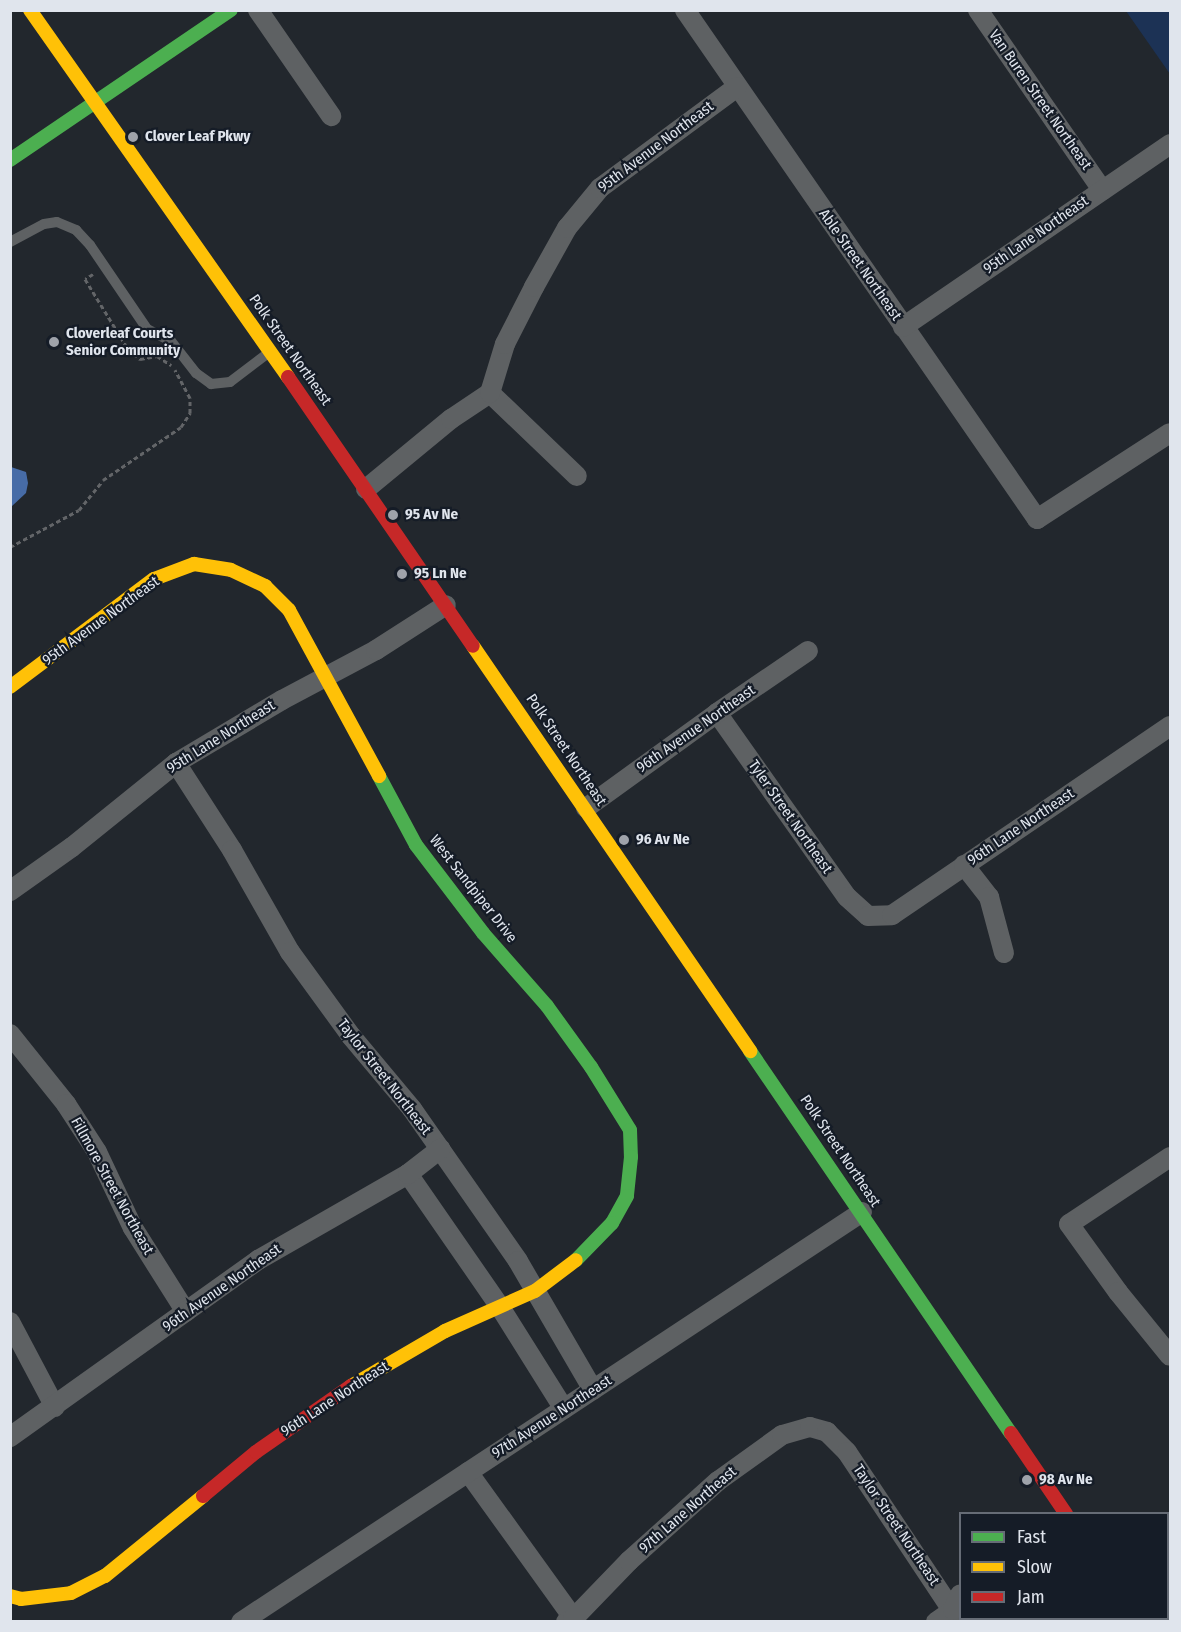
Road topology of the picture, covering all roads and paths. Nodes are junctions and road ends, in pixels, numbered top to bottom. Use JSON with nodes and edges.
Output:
{"nodes":[{"id":1,"x":30,"y":10,"type":"edge"},
{"id":2,"x":231,"y":10,"type":"edge"},
{"id":3,"x":258,"y":10,"type":"edge"},
{"id":4,"x":685,"y":10,"type":"edge"},
{"id":5,"x":978,"y":10,"type":"edge"},
{"id":6,"x":737,"y":87,"type":"junction"},
{"id":7,"x":96,"y":103,"type":"junction"},
{"id":8,"x":331,"y":116,"type":"dead end"},
{"id":9,"x":1170,"y":144,"type":"edge"},
{"id":10,"x":10,"y":160,"type":"edge"},
{"id":11,"x":1102,"y":190,"type":"junction"},
{"id":12,"x":10,"y":242,"type":"edge"},
{"id":13,"x":105,"y":267,"type":"junction"},
{"id":14,"x":903,"y":327,"type":"junction"},
{"id":15,"x":271,"y":351,"type":"junction"},
{"id":16,"x":490,"y":393,"type":"junction"},
{"id":17,"x":1170,"y":433,"type":"edge"},
{"id":18,"x":577,"y":476,"type":"dead end"},
{"id":19,"x":366,"y":489,"type":"junction"},
{"id":20,"x":10,"y":547,"type":"edge"},
{"id":21,"x":231,"y":570,"type":"joint"},
{"id":22,"x":446,"y":605,"type":"junction"},
{"id":23,"x":808,"y":651,"type":"dead end"},
{"id":24,"x":326,"y":676,"type":"junction"},
{"id":25,"x":10,"y":687,"type":"edge"},
{"id":26,"x":717,"y":713,"type":"junction"},
{"id":27,"x":1170,"y":726,"type":"edge"},
{"id":28,"x":176,"y":763,"type":"junction"},
{"id":29,"x":586,"y":808,"type":"junction"},
{"id":30,"x":964,"y":865,"type":"junction"},
{"id":31,"x":10,"y":891,"type":"edge"},
{"id":32,"x":868,"y":916,"type":"joint"},
{"id":33,"x":1004,"y":953,"type":"dead end"},
{"id":34,"x":10,"y":1034,"type":"edge"},
{"id":35,"x":440,"y":1149,"type":"junction"},
{"id":36,"x":1170,"y":1157,"type":"edge"},
{"id":37,"x":408,"y":1174,"type":"junction"},
{"id":38,"x":629,"y":1178,"type":"joint"},
{"id":39,"x":862,"y":1212,"type":"junction"},
{"id":40,"x":535,"y":1291,"type":"junction"},
{"id":41,"x":500,"y":1307,"type":"junction"},
{"id":42,"x":186,"y":1312,"type":"junction"},
{"id":43,"x":10,"y":1322,"type":"edge"},
{"id":44,"x":1170,"y":1356,"type":"edge"},
{"id":45,"x":593,"y":1390,"type":"junction"},
{"id":46,"x":55,"y":1407,"type":"junction"},
{"id":47,"x":564,"y":1409,"type":"junction"},
{"id":48,"x":827,"y":1432,"type":"joint"},
{"id":49,"x":10,"y":1437,"type":"edge"},
{"id":50,"x":468,"y":1472,"type":"junction"},
{"id":51,"x":1065,"y":1512,"type":"edge"},
{"id":52,"x":16,"y":1598,"type":"edge"},
{"id":53,"x":959,"y":1609,"type":"edge"},
{"id":54,"x":571,"y":1621,"type":"edge"},
{"id":55,"x":241,"y":1622,"type":"edge"},
{"id":56,"x":936,"y":1622,"type":"edge"}],
"edges":[{"from":1,"to":7,"type":"street","name":"Polk Street Northeast"},
{"from":2,"to":7,"type":"street"},
{"from":3,"to":8,"type":"street"},
{"from":4,"to":6,"type":"street","name":"Able Street Northeast"},
{"from":5,"to":11,"type":"street","name":"Van Buren Street Northeast"},
{"from":6,"to":14,"type":"street","name":"Able Street Northeast"},
{"from":6,"to":16,"type":"street","name":"95th Avenue Northeast"},
{"from":7,"to":10,"type":"street"},
{"from":7,"to":15,"type":"street","name":"Polk Street Northeast"},
{"from":9,"to":11,"type":"street","name":"95th Lane Northeast"},
{"from":11,"to":14,"type":"street","name":"95th Lane Northeast"},
{"from":12,"to":13,"type":"lane"},
{"from":13,"to":15,"type":"lane"},
{"from":13,"to":20,"type":"path"},
{"from":14,"to":17,"type":"street","name":"Able Street Northeast"},
{"from":15,"to":19,"type":"street","name":"Polk Street Northeast"},
{"from":16,"to":18,"type":"street"},
{"from":16,"to":19,"type":"street"},
{"from":19,"to":22,"type":"street","name":"Polk Street Northeast"},
{"from":21,"to":24,"type":"street","name":"West Sandpiper Drive"},
{"from":21,"to":25,"type":"street","name":"95th Avenue Northeast"},
{"from":22,"to":24,"type":"street","name":"95th Lane Northeast"},
{"from":22,"to":29,"type":"street","name":"Polk Street Northeast"},
{"from":23,"to":26,"type":"street","name":"96th Avenue Northeast"},
{"from":24,"to":28,"type":"street","name":"95th Lane Northeast"},
{"from":24,"to":38,"type":"street","name":"West Sandpiper Drive"},
{"from":26,"to":29,"type":"street","name":"96th Avenue Northeast"},
{"from":26,"to":32,"type":"street","name":"Tyler Street Northeast"},
{"from":27,"to":30,"type":"street","name":"96th Lane Northeast"},
{"from":28,"to":31,"type":"street","name":"95th Lane Northeast"},
{"from":28,"to":35,"type":"street","name":"Taylor Street Northeast"},
{"from":29,"to":39,"type":"street","name":"Polk Street Northeast"},
{"from":30,"to":32,"type":"street","name":"96th Lane Northeast"},
{"from":30,"to":33,"type":"street"},
{"from":34,"to":42,"type":"street","name":"Fillmore Street Northeast"},
{"from":35,"to":37,"type":"street","name":"96th Avenue Northeast"},
{"from":35,"to":40,"type":"street","name":"Taylor Street Northeast"},
{"from":36,"to":44,"type":"street"},
{"from":37,"to":41,"type":"street"},
{"from":37,"to":42,"type":"street","name":"96th Avenue Northeast"},
{"from":38,"to":40,"type":"street","name":"96th Lane Northeast"},
{"from":39,"to":45,"type":"street","name":"97th Avenue Northeast"},
{"from":39,"to":51,"type":"street","name":"Polk Street Northeast"},
{"from":40,"to":41,"type":"street","name":"96th Lane Northeast"},
{"from":40,"to":45,"type":"street","name":"Taylor Street Northeast"},
{"from":41,"to":47,"type":"street"},
{"from":41,"to":52,"type":"street","name":"96th Lane Northeast"},
{"from":42,"to":46,"type":"street","name":"96th Avenue Northeast"},
{"from":43,"to":46,"type":"street"},
{"from":45,"to":47,"type":"street","name":"97th Avenue Northeast"},
{"from":46,"to":49,"type":"street","name":"96th Avenue Northeast"},
{"from":47,"to":50,"type":"street","name":"97th Avenue Northeast"},
{"from":48,"to":53,"type":"street","name":"Taylor Street Northeast"},
{"from":48,"to":54,"type":"street","name":"97th Lane Northeast"},
{"from":50,"to":54,"type":"street"},
{"from":50,"to":55,"type":"street","name":"97th Avenue Northeast"},
{"from":53,"to":56,"type":"street"}]}
